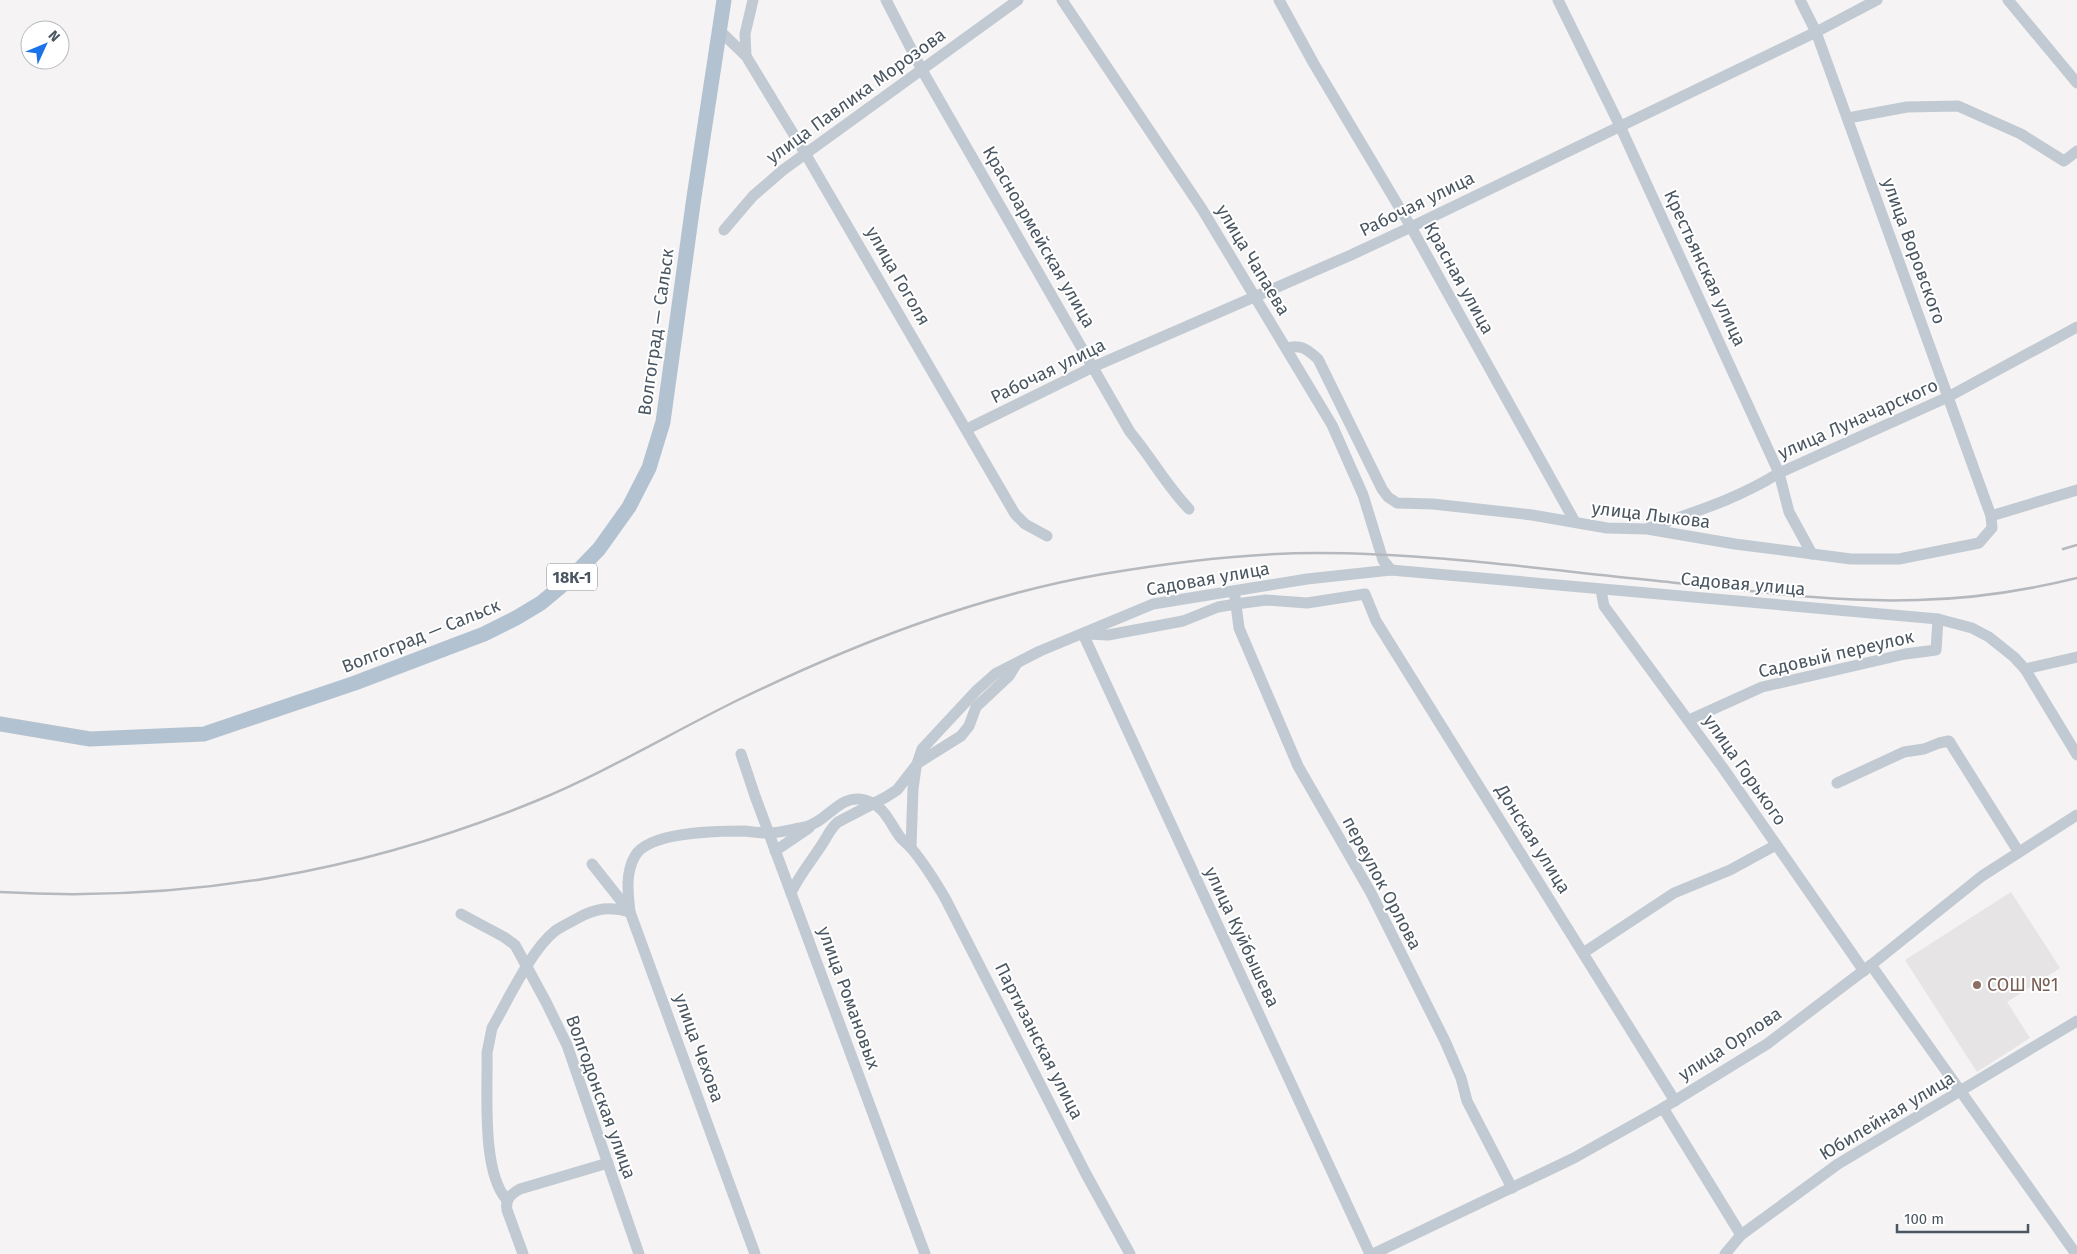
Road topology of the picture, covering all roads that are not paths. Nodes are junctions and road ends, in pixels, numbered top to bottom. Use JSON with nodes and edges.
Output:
{"nodes":[{"id":1,"x":724,"y":0,"type":"edge"},
{"id":2,"x":753,"y":0,"type":"edge"},
{"id":3,"x":886,"y":0,"type":"edge"},
{"id":4,"x":1018,"y":0,"type":"edge"},
{"id":5,"x":1062,"y":0,"type":"edge"},
{"id":6,"x":1279,"y":0,"type":"edge"},
{"id":7,"x":1558,"y":0,"type":"edge"},
{"id":8,"x":1800,"y":0,"type":"edge"},
{"id":9,"x":1878,"y":0,"type":"edge"},
{"id":10,"x":2008,"y":0,"type":"edge"},
{"id":11,"x":719,"y":30,"type":"junction"},
{"id":12,"x":1816,"y":32,"type":"junction"},
{"id":13,"x":746,"y":56,"type":"junction"},
{"id":14,"x":922,"y":70,"type":"junction"},
{"id":15,"x":2077,"y":82,"type":"edge"},
{"id":16,"x":1848,"y":118,"type":"junction"},
{"id":17,"x":1620,"y":126,"type":"junction"},
{"id":18,"x":2077,"y":151,"type":"edge"},
{"id":19,"x":805,"y":153,"type":"junction"},
{"id":20,"x":1411,"y":227,"type":"junction"},
{"id":21,"x":724,"y":230,"type":"dead end"},
{"id":22,"x":1255,"y":297,"type":"junction"},
{"id":23,"x":2077,"y":327,"type":"edge"},
{"id":24,"x":1286,"y":348,"type":"junction"},
{"id":25,"x":1094,"y":367,"type":"junction"},
{"id":26,"x":1948,"y":397,"type":"junction"},
{"id":27,"x":967,"y":429,"type":"junction"},
{"id":28,"x":1779,"y":473,"type":"junction"},
{"id":29,"x":2077,"y":490,"type":"edge"},
{"id":30,"x":1189,"y":509,"type":"dead end"},
{"id":31,"x":1991,"y":516,"type":"junction"},
{"id":32,"x":1575,"y":522,"type":"junction"},
{"id":33,"x":1647,"y":529,"type":"junction"},
{"id":34,"x":1047,"y":536,"type":"dead end"},
{"id":35,"x":1812,"y":554,"type":"junction"},
{"id":36,"x":1390,"y":570,"type":"junction"},
{"id":37,"x":1234,"y":590,"type":"junction"},
{"id":38,"x":1601,"y":590,"type":"junction"},
{"id":39,"x":1365,"y":594,"type":"joint"},
{"id":40,"x":1236,"y":604,"type":"junction"},
{"id":41,"x":1938,"y":619,"type":"junction"},
{"id":42,"x":1083,"y":634,"type":"junction"},
{"id":43,"x":2077,"y":657,"type":"edge"},
{"id":44,"x":1020,"y":660,"type":"junction"},
{"id":45,"x":2025,"y":669,"type":"junction"},
{"id":46,"x":1688,"y":720,"type":"junction"},
{"id":47,"x":0,"y":724,"type":"edge"},
{"id":48,"x":741,"y":754,"type":"dead end"},
{"id":49,"x":2077,"y":755,"type":"edge"},
{"id":50,"x":918,"y":764,"type":"junction"},
{"id":51,"x":1837,"y":783,"type":"dead end"},
{"id":52,"x":874,"y":804,"type":"junction"},
{"id":53,"x":2077,"y":815,"type":"edge"},
{"id":54,"x":812,"y":825,"type":"junction"},
{"id":55,"x":768,"y":833,"type":"junction"},
{"id":56,"x":1776,"y":845,"type":"junction"},
{"id":57,"x":911,"y":848,"type":"junction"},
{"id":58,"x":775,"y":851,"type":"junction"},
{"id":59,"x":2018,"y":851,"type":"junction"},
{"id":60,"x":592,"y":864,"type":"dead end"},
{"id":61,"x":791,"y":893,"type":"junction"},
{"id":62,"x":630,"y":912,"type":"junction"},
{"id":63,"x":461,"y":914,"type":"dead end"},
{"id":64,"x":1583,"y":953,"type":"junction"},
{"id":65,"x":525,"y":961,"type":"junction"},
{"id":66,"x":1868,"y":968,"type":"junction"},
{"id":67,"x":2077,"y":1021,"type":"edge"},
{"id":68,"x":1961,"y":1092,"type":"junction"},
{"id":69,"x":1675,"y":1101,"type":"junction"},
{"id":70,"x":1663,"y":1108,"type":"junction"},
{"id":71,"x":608,"y":1163,"type":"junction"},
{"id":72,"x":1512,"y":1188,"type":"junction"},
{"id":73,"x":507,"y":1200,"type":"junction"},
{"id":74,"x":1741,"y":1235,"type":"junction"},
{"id":75,"x":523,"y":1254,"type":"edge"},
{"id":76,"x":639,"y":1254,"type":"edge"},
{"id":77,"x":755,"y":1254,"type":"edge"},
{"id":78,"x":925,"y":1254,"type":"edge"},
{"id":79,"x":1130,"y":1254,"type":"edge"},
{"id":80,"x":1371,"y":1254,"type":"edge"},
{"id":81,"x":1725,"y":1254,"type":"edge"},
{"id":82,"x":2076,"y":1254,"type":"edge"}],
"edges":[{"from":1,"to":11,"type":"main road","name":"Волгоград — Сальск","number":"18К-1"},
{"from":2,"to":13,"type":"street"},
{"from":3,"to":14,"type":"street","name":"Красноармейская улица"},
{"from":4,"to":14,"type":"street","name":"улица Павлика Морозова"},
{"from":5,"to":22,"type":"street","name":"улица Чапаева"},
{"from":6,"to":20,"type":"street","name":"Красная улица"},
{"from":7,"to":17,"type":"street","name":"Крестьянская улица"},
{"from":8,"to":12,"type":"street","name":"улица Воровского"},
{"from":9,"to":12,"type":"street","name":"Рабочая улица"},
{"from":10,"to":15,"type":"street"},
{"from":11,"to":13,"type":"street","name":"улица Гоголя"},
{"from":11,"to":47,"type":"main road","name":"Волгоград — Сальск","number":"18К-1"},
{"from":12,"to":16,"type":"street","name":"улица Воровского"},
{"from":12,"to":17,"type":"street","name":"Рабочая улица"},
{"from":13,"to":19,"type":"street","name":"улица Гоголя"},
{"from":14,"to":19,"type":"street","name":"улица Павлика Морозова"},
{"from":14,"to":25,"type":"street","name":"Красноармейская улица"},
{"from":16,"to":18,"type":"street"},
{"from":16,"to":26,"type":"street","name":"улица Воровского"},
{"from":17,"to":20,"type":"street","name":"Рабочая улица"},
{"from":17,"to":28,"type":"street","name":"Крестьянская улица"},
{"from":19,"to":21,"type":"street","name":"улица Павлика Морозова"},
{"from":19,"to":27,"type":"street","name":"улица Гоголя"},
{"from":20,"to":22,"type":"street","name":"Рабочая улица"},
{"from":20,"to":32,"type":"street","name":"Красная улица"},
{"from":22,"to":24,"type":"street","name":"улица Чапаева"},
{"from":22,"to":25,"type":"street","name":"Рабочая улица"},
{"from":23,"to":26,"type":"street","name":"улица Луначарского"},
{"from":24,"to":32,"type":"street","name":"улица Лыкова"},
{"from":24,"to":36,"type":"street","name":"улица Чапаева"},
{"from":25,"to":27,"type":"street","name":"Рабочая улица"},
{"from":25,"to":30,"type":"street","name":"Красноармейская улица"},
{"from":26,"to":28,"type":"street","name":"улица Луначарского"},
{"from":26,"to":31,"type":"street","name":"улица Воровского"},
{"from":27,"to":34,"type":"street","name":"улица Гоголя"},
{"from":28,"to":33,"type":"street","name":"улица Луначарского"},
{"from":28,"to":35,"type":"street","name":"Крестьянская улица"},
{"from":29,"to":31,"type":"street"},
{"from":31,"to":35,"type":"street","name":"улица Лыкова"},
{"from":32,"to":33,"type":"street","name":"улица Лыкова"},
{"from":33,"to":35,"type":"street","name":"улица Лыкова"},
{"from":36,"to":37,"type":"street","name":"Садовая улица"},
{"from":36,"to":38,"type":"street","name":"Садовая улица"},
{"from":37,"to":40,"type":"street","name":"переулок Орлова"},
{"from":37,"to":42,"type":"street","name":"Садовая улица"},
{"from":38,"to":41,"type":"street","name":"Садовая улица"},
{"from":38,"to":46,"type":"street","name":"улица Горького"},
{"from":39,"to":40,"type":"street","name":"Садовая улица"},
{"from":39,"to":64,"type":"street","name":"Донская улица"},
{"from":40,"to":42,"type":"street","name":"Садовая улица"},
{"from":40,"to":72,"type":"street","name":"переулок Орлова"},
{"from":41,"to":45,"type":"street","name":"Садовая улица"},
{"from":41,"to":46,"type":"street","name":"Садовый переулок"},
{"from":42,"to":44,"type":"street"},
{"from":42,"to":80,"type":"street","name":"улица Куйбышева"},
{"from":43,"to":45,"type":"street"},
{"from":44,"to":50,"type":"street"},
{"from":44,"to":50,"type":"street"},
{"from":45,"to":49,"type":"street","name":"Садовая улица"},
{"from":46,"to":56,"type":"street","name":"улица Горького"},
{"from":48,"to":55,"type":"street","name":"улица Романовых"},
{"from":50,"to":52,"type":"street"},
{"from":50,"to":57,"type":"street"},
{"from":51,"to":59,"type":"street"},
{"from":52,"to":54,"type":"street"},
{"from":52,"to":57,"type":"street","name":"Партизанская улица"},
{"from":52,"to":61,"type":"street"},
{"from":53,"to":59,"type":"street","name":"улица Орлова"},
{"from":54,"to":55,"type":"street"},
{"from":54,"to":58,"type":"street"},
{"from":55,"to":58,"type":"street","name":"улица Романовых"},
{"from":55,"to":62,"type":"street"},
{"from":56,"to":64,"type":"street"},
{"from":56,"to":66,"type":"street","name":"улица Горького"},
{"from":57,"to":79,"type":"street","name":"Партизанская улица"},
{"from":58,"to":61,"type":"street","name":"улица Романовых"},
{"from":59,"to":66,"type":"street","name":"улица Орлова"},
{"from":60,"to":62,"type":"street","name":"улица Чехова"},
{"from":61,"to":78,"type":"street","name":"улица Романовых"},
{"from":62,"to":65,"type":"street"},
{"from":62,"to":77,"type":"street","name":"улица Чехова"},
{"from":63,"to":65,"type":"street","name":"Волгодонская улица"},
{"from":64,"to":69,"type":"street","name":"Донская улица"},
{"from":65,"to":71,"type":"street","name":"Волгодонская улица"},
{"from":65,"to":73,"type":"street"},
{"from":66,"to":68,"type":"street","name":"улица Горького"},
{"from":66,"to":69,"type":"street","name":"улица Орлова"},
{"from":67,"to":68,"type":"street","name":"Юбилейная улица"},
{"from":68,"to":74,"type":"street","name":"Юбилейная улица"},
{"from":68,"to":82,"type":"street","name":"улица Горького"},
{"from":69,"to":70,"type":"street","name":"улица Орлова"},
{"from":70,"to":72,"type":"street","name":"улица Орлова"},
{"from":70,"to":74,"type":"street"},
{"from":71,"to":73,"type":"street"},
{"from":71,"to":76,"type":"street","name":"Волгодонская улица"},
{"from":72,"to":80,"type":"street","name":"улица Орлова"},
{"from":73,"to":75,"type":"street"},
{"from":74,"to":81,"type":"street","name":"Юбилейная улица"}]}
